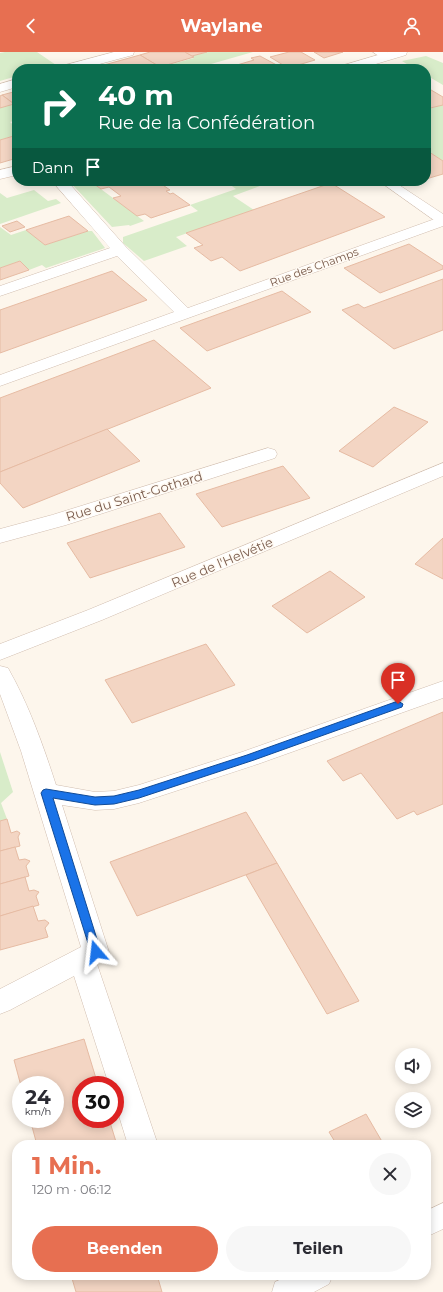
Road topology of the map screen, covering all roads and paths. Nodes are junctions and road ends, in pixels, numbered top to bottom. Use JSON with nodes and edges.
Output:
{"nodes":[{"id":1,"x":128,"y":52,"type":"edge"},
{"id":2,"x":401,"y":52,"type":"edge"},
{"id":3,"x":383,"y":54,"type":"edge"},
{"id":4,"x":66,"y":55,"type":"dead end"},
{"id":5,"x":80,"y":64,"type":"edge"},
{"id":6,"x":93,"y":64,"type":"edge"},
{"id":7,"x":358,"y":64,"type":"edge"},
{"id":8,"x":12,"y":85,"type":"edge"},
{"id":9,"x":0,"y":88,"type":"edge"},
{"id":10,"x":12,"y":171,"type":"edge"},
{"id":11,"x":0,"y":175,"type":"edge"},
{"id":12,"x":62,"y":186,"type":"edge"},
{"id":13,"x":392,"y":186,"type":"edge"},
{"id":14,"x":443,"y":220,"type":"edge"},
{"id":15,"x":120,"y":250,"type":"junction"},
{"id":16,"x":0,"y":291,"type":"edge"},
{"id":17,"x":184,"y":313,"type":"junction"},
{"id":18,"x":0,"y":381,"type":"edge"},
{"id":19,"x":268,"y":454,"type":"dead end"},
{"id":20,"x":443,"y":469,"type":"edge"},
{"id":21,"x":0,"y":536,"type":"edge"},
{"id":22,"x":0,"y":652,"type":"edge"},
{"id":23,"x":0,"y":674,"type":"edge"},
{"id":24,"x":443,"y":688,"type":"edge"},
{"id":25,"x":46,"y":793,"type":"junction"},
{"id":26,"x":82,"y":960,"type":"junction"},
{"id":27,"x":0,"y":1002,"type":"edge"},
{"id":28,"x":141,"y":1140,"type":"edge"},
{"id":29,"x":443,"y":1216,"type":"edge"},
{"id":30,"x":431,"y":1222,"type":"edge"},
{"id":31,"x":309,"y":1280,"type":"edge"},
{"id":32,"x":284,"y":1292,"type":"edge"}],
"edges":[{"from":1,"to":6,"type":"street"},
{"from":2,"to":3,"type":"street"},
{"from":3,"to":7,"type":"street"},
{"from":4,"to":5,"type":"street"},
{"from":8,"to":9,"type":"street"},
{"from":10,"to":11,"type":"street"},
{"from":12,"to":15,"type":"street"},
{"from":13,"to":14,"type":"lane"},
{"from":14,"to":17,"type":"street","name":"Rue des Champs"},
{"from":15,"to":16,"type":"street"},
{"from":15,"to":17,"type":"street"},
{"from":17,"to":18,"type":"street","name":"Rue des Champs"},
{"from":19,"to":21,"type":"street","name":"Rue du Saint-Gothard"},
{"from":20,"to":22,"type":"street","name":"Rue de l'Helvétie"},
{"from":23,"to":25,"type":"street"},
{"from":24,"to":25,"type":"street"},
{"from":25,"to":26,"type":"street"},
{"from":26,"to":27,"type":"street"},
{"from":26,"to":28,"type":"street"},
{"from":29,"to":30,"type":"lane"},
{"from":31,"to":32,"type":"lane"}]}
